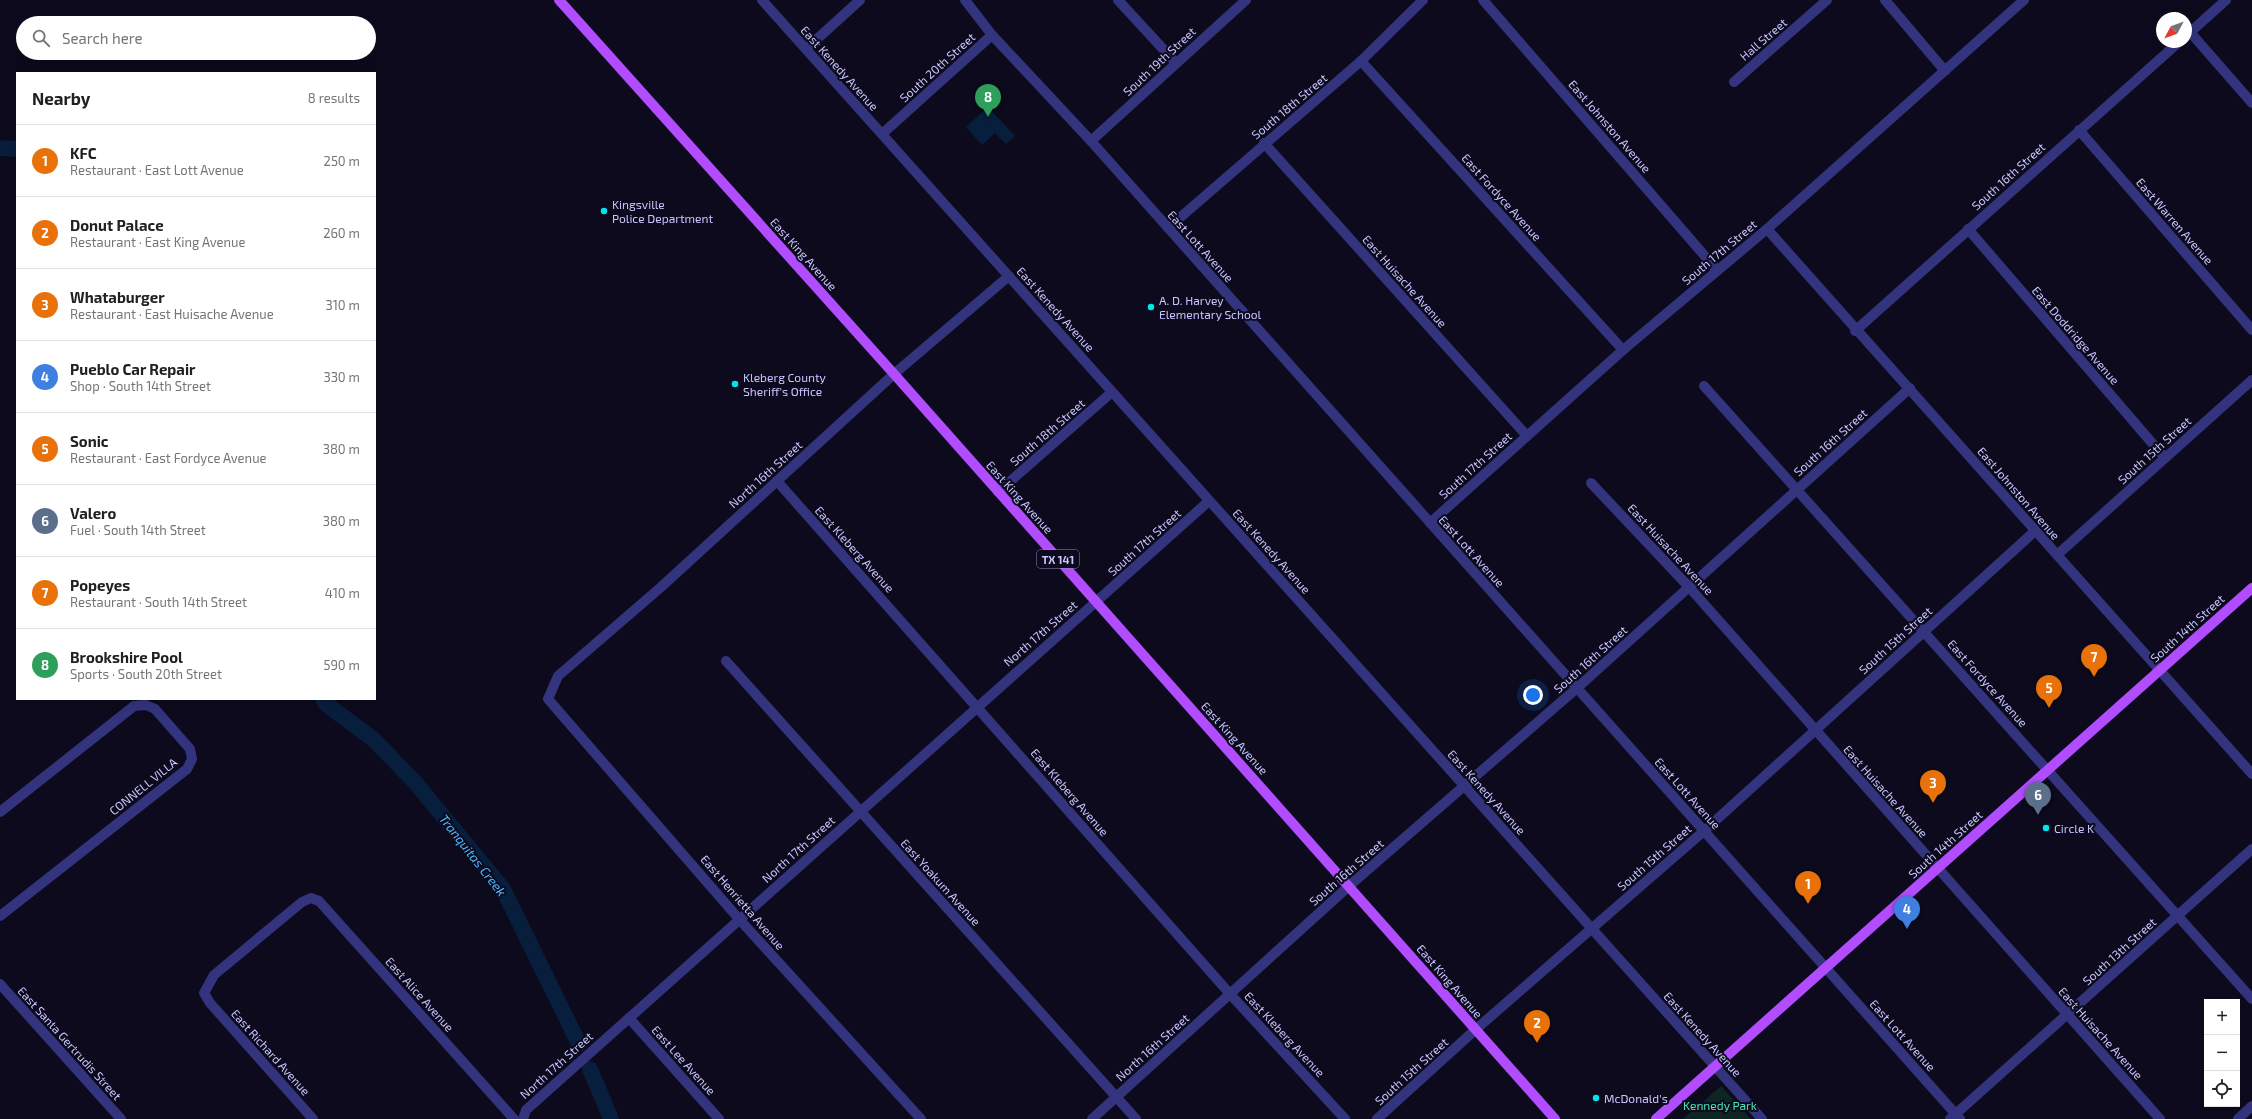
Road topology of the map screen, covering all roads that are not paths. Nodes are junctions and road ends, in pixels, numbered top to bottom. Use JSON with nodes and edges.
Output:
{"nodes":[{"id":1,"x":559,"y":0,"type":"edge"},
{"id":2,"x":762,"y":0,"type":"edge"},
{"id":3,"x":860,"y":0,"type":"edge"},
{"id":4,"x":965,"y":0,"type":"edge"},
{"id":5,"x":1118,"y":0,"type":"edge"},
{"id":6,"x":1246,"y":0,"type":"edge"},
{"id":7,"x":1424,"y":0,"type":"edge"},
{"id":8,"x":1483,"y":0,"type":"edge"},
{"id":9,"x":1827,"y":0,"type":"edge"},
{"id":10,"x":1885,"y":0,"type":"edge"},
{"id":11,"x":2024,"y":0,"type":"edge"},
{"id":12,"x":2226,"y":0,"type":"edge"},
{"id":13,"x":2192,"y":30,"type":"edge"},
{"id":14,"x":992,"y":35,"type":"junction"},
{"id":15,"x":2192,"y":38,"type":"edge"},
{"id":16,"x":2172,"y":48,"type":"edge"},
{"id":17,"x":806,"y":49,"type":"junction"},
{"id":18,"x":1361,"y":61,"type":"junction"},
{"id":19,"x":1176,"y":63,"type":"junction"},
{"id":20,"x":1945,"y":71,"type":"junction"},
{"id":21,"x":1734,"y":82,"type":"dead end"},
{"id":22,"x":2252,"y":102,"type":"edge"},
{"id":23,"x":2079,"y":130,"type":"junction"},
{"id":24,"x":882,"y":134,"type":"junction"},
{"id":25,"x":1091,"y":141,"type":"junction"},
{"id":26,"x":1264,"y":143,"type":"junction"},
{"id":27,"x":1168,"y":228,"type":"junction"},
{"id":28,"x":1767,"y":229,"type":"junction"},
{"id":29,"x":1968,"y":229,"type":"junction"},
{"id":30,"x":1717,"y":270,"type":"junction"},
{"id":31,"x":1009,"y":276,"type":"junction"},
{"id":32,"x":2252,"y":330,"type":"edge"},
{"id":33,"x":1855,"y":331,"type":"junction"},
{"id":34,"x":1623,"y":350,"type":"junction"},
{"id":35,"x":894,"y":374,"type":"junction"},
{"id":36,"x":2252,"y":380,"type":"edge"},
{"id":37,"x":1704,"y":386,"type":"dead end"},
{"id":38,"x":1910,"y":388,"type":"junction"},
{"id":39,"x":1112,"y":392,"type":"junction"},
{"id":40,"x":1527,"y":436,"type":"junction"},
{"id":41,"x":2165,"y":458,"type":"junction"},
{"id":42,"x":777,"y":481,"type":"junction"},
{"id":43,"x":1591,"y":483,"type":"dead end"},
{"id":44,"x":1798,"y":489,"type":"junction"},
{"id":45,"x":998,"y":492,"type":"junction"},
{"id":46,"x":1209,"y":501,"type":"junction"},
{"id":47,"x":1430,"y":523,"type":"junction"},
{"id":48,"x":2035,"y":531,"type":"junction"},
{"id":49,"x":2057,"y":555,"type":"junction"},
{"id":50,"x":1689,"y":587,"type":"junction"},
{"id":51,"x":2252,"y":588,"type":"edge"},
{"id":52,"x":1096,"y":602,"type":"junction"},
{"id":53,"x":1924,"y":632,"type":"junction"},
{"id":54,"x":726,"y":661,"type":"dead end"},
{"id":55,"x":2160,"y":670,"type":"junction"},
{"id":56,"x":1577,"y":688,"type":"junction"},
{"id":57,"x":548,"y":699,"type":"joint"},
{"id":58,"x":977,"y":706,"type":"junction"},
{"id":59,"x":1814,"y":730,"type":"junction"},
{"id":60,"x":2047,"y":769,"type":"junction"},
{"id":61,"x":2252,"y":774,"type":"edge"},
{"id":62,"x":1464,"y":786,"type":"junction"},
{"id":63,"x":0,"y":812,"type":"edge"},
{"id":64,"x":860,"y":812,"type":"junction"},
{"id":65,"x":1704,"y":831,"type":"junction"},
{"id":66,"x":2252,"y":849,"type":"edge"},
{"id":67,"x":1938,"y":868,"type":"junction"},
{"id":68,"x":1349,"y":886,"type":"junction"},
{"id":69,"x":2178,"y":915,"type":"junction"},
{"id":70,"x":0,"y":916,"type":"edge"},
{"id":71,"x":739,"y":919,"type":"junction"},
{"id":72,"x":1592,"y":928,"type":"junction"},
{"id":73,"x":1826,"y":968,"type":"junction"},
{"id":74,"x":0,"y":984,"type":"edge"},
{"id":75,"x":1230,"y":994,"type":"junction"},
{"id":76,"x":2252,"y":999,"type":"edge"},
{"id":77,"x":210,"y":1003,"type":"joint"},
{"id":78,"x":2067,"y":1014,"type":"junction"},
{"id":79,"x":629,"y":1018,"type":"junction"},
{"id":80,"x":1475,"y":1030,"type":"junction"},
{"id":81,"x":1715,"y":1067,"type":"junction"},
{"id":82,"x":1117,"y":1097,"type":"junction"},
{"id":83,"x":2252,"y":1106,"type":"edge"},
{"id":84,"x":1955,"y":1117,"type":"edge"},
{"id":85,"x":121,"y":1119,"type":"edge"},
{"id":86,"x":313,"y":1119,"type":"edge"},
{"id":87,"x":514,"y":1119,"type":"edge"},
{"id":88,"x":523,"y":1119,"type":"edge"},
{"id":89,"x":719,"y":1119,"type":"edge"},
{"id":90,"x":921,"y":1119,"type":"edge"},
{"id":91,"x":1092,"y":1119,"type":"edge"},
{"id":92,"x":1136,"y":1119,"type":"edge"},
{"id":93,"x":1345,"y":1119,"type":"edge"},
{"id":94,"x":1377,"y":1119,"type":"edge"},
{"id":95,"x":1556,"y":1119,"type":"edge"},
{"id":96,"x":1656,"y":1119,"type":"edge"},
{"id":97,"x":1762,"y":1119,"type":"edge"},
{"id":98,"x":2160,"y":1119,"type":"edge"},
{"id":99,"x":2238,"y":1119,"type":"edge"}],
"edges":[{"from":1,"to":35,"type":"main road","name":"East King Avenue","number":"TX 141"},
{"from":2,"to":17,"type":"street","name":"East Kenedy Avenue"},
{"from":3,"to":17,"type":"street"},
{"from":4,"to":14,"type":"street","name":"East Lott Avenue"},
{"from":5,"to":19,"type":"street"},
{"from":6,"to":19,"type":"street","name":"South 19th Street"},
{"from":7,"to":18,"type":"street","name":"South 18th Street"},
{"from":8,"to":30,"type":"street","name":"East Johnston Avenue"},
{"from":9,"to":21,"type":"street","name":"Hall Street"},
{"from":10,"to":20,"type":"street"},
{"from":11,"to":20,"type":"street","name":"South 17th Street"},
{"from":12,"to":13,"type":"street"},
{"from":14,"to":24,"type":"street","name":"South 20th Street"},
{"from":14,"to":25,"type":"street","name":"East Lott Avenue"},
{"from":15,"to":22,"type":"street"},
{"from":16,"to":23,"type":"street","name":"South 16th Street"},
{"from":17,"to":24,"type":"street","name":"East Kenedy Avenue"},
{"from":18,"to":26,"type":"street","name":"South 18th Street"},
{"from":18,"to":34,"type":"street","name":"East Fordyce Avenue"},
{"from":19,"to":25,"type":"street","name":"South 19th Street"},
{"from":20,"to":28,"type":"street","name":"South 17th Street"},
{"from":23,"to":29,"type":"street","name":"South 16th Street"},
{"from":23,"to":32,"type":"street","name":"East Warren Avenue"},
{"from":24,"to":31,"type":"street","name":"East Kenedy Avenue"},
{"from":25,"to":27,"type":"street","name":"East Lott Avenue"},
{"from":26,"to":27,"type":"street","name":"South 18th Street"},
{"from":26,"to":40,"type":"street","name":"East Huisache Avenue"},
{"from":27,"to":47,"type":"street","name":"East Lott Avenue"},
{"from":28,"to":30,"type":"street","name":"South 17th Street"},
{"from":28,"to":33,"type":"street","name":"East Johnston Avenue"},
{"from":29,"to":33,"type":"street","name":"South 16th Street"},
{"from":29,"to":41,"type":"street","name":"East Doddridge Avenue"},
{"from":30,"to":34,"type":"street","name":"South 17th Street"},
{"from":31,"to":35,"type":"street","name":"North 16th Street"},
{"from":31,"to":39,"type":"street","name":"East Kenedy Avenue"},
{"from":33,"to":38,"type":"street","name":"East Johnston Avenue"},
{"from":34,"to":40,"type":"street","name":"South 17th Street"},
{"from":35,"to":42,"type":"street","name":"North 16th Street"},
{"from":35,"to":45,"type":"main road","name":"East King Avenue","number":"TX 141"},
{"from":36,"to":41,"type":"street","name":"South 15th Street"},
{"from":37,"to":44,"type":"street","name":"East Fordyce Avenue"},
{"from":38,"to":44,"type":"street","name":"South 16th Street"},
{"from":38,"to":48,"type":"street","name":"East Johnston Avenue"},
{"from":39,"to":45,"type":"street","name":"South 18th Street"},
{"from":39,"to":46,"type":"street","name":"East Kenedy Avenue"},
{"from":40,"to":47,"type":"street","name":"South 17th Street"},
{"from":41,"to":49,"type":"street","name":"South 15th Street"},
{"from":42,"to":57,"type":"street","name":"North 16th Street"},
{"from":42,"to":58,"type":"street","name":"East Kleberg Avenue"},
{"from":43,"to":50,"type":"street","name":"East Huisache Avenue"},
{"from":44,"to":50,"type":"street","name":"South 16th Street"},
{"from":44,"to":53,"type":"street","name":"East Fordyce Avenue"},
{"from":45,"to":52,"type":"main road","name":"East King Avenue","number":"TX 141"},
{"from":46,"to":52,"type":"street","name":"South 17th Street"},
{"from":46,"to":62,"type":"street","name":"East Kenedy Avenue"},
{"from":47,"to":56,"type":"street","name":"East Lott Avenue"},
{"from":48,"to":49,"type":"street","name":"East Johnston Avenue"},
{"from":48,"to":53,"type":"street","name":"South 15th Street"},
{"from":49,"to":55,"type":"street","name":"East Johnston Avenue"},
{"from":50,"to":56,"type":"street","name":"South 16th Street"},
{"from":50,"to":59,"type":"street","name":"East Huisache Avenue"},
{"from":51,"to":55,"type":"main road","name":"South 14th Street"},
{"from":52,"to":58,"type":"street","name":"North 17th Street"},
{"from":52,"to":68,"type":"main road","name":"East King Avenue","number":"TX 141"},
{"from":53,"to":59,"type":"street","name":"South 15th Street"},
{"from":53,"to":60,"type":"street","name":"East Fordyce Avenue"},
{"from":54,"to":64,"type":"street","name":"East Yoakum Avenue"},
{"from":55,"to":60,"type":"main road","name":"South 14th Street"},
{"from":55,"to":61,"type":"street","name":"East Johnston Avenue"},
{"from":56,"to":62,"type":"street","name":"South 16th Street"},
{"from":56,"to":65,"type":"street","name":"East Lott Avenue"},
{"from":57,"to":71,"type":"street","name":"East Henrietta Avenue"},
{"from":58,"to":64,"type":"street","name":"North 17th Street"},
{"from":58,"to":75,"type":"street","name":"East Kleberg Avenue"},
{"from":59,"to":65,"type":"street","name":"South 15th Street"},
{"from":59,"to":67,"type":"street","name":"East Huisache Avenue"},
{"from":60,"to":67,"type":"main road","name":"South 14th Street"},
{"from":60,"to":69,"type":"street","name":"East Fordyce Avenue"},
{"from":62,"to":68,"type":"street","name":"South 16th Street"},
{"from":62,"to":72,"type":"street","name":"East Kenedy Avenue"},
{"from":63,"to":70,"type":"street","name":"CONNELL VILLA"},
{"from":64,"to":71,"type":"street","name":"North 17th Street"},
{"from":64,"to":82,"type":"street","name":"East Yoakum Avenue"},
{"from":65,"to":72,"type":"street","name":"South 15th Street"},
{"from":65,"to":73,"type":"street","name":"East Lott Avenue"},
{"from":66,"to":69,"type":"street","name":"South 13th Street"},
{"from":67,"to":73,"type":"main road","name":"South 14th Street"},
{"from":67,"to":78,"type":"street","name":"East Huisache Avenue"},
{"from":68,"to":75,"type":"street","name":"South 16th Street"},
{"from":68,"to":80,"type":"main road","name":"East King Avenue","number":"TX 141"},
{"from":69,"to":76,"type":"street","name":"East Fordyce Avenue"},
{"from":69,"to":78,"type":"street","name":"South 13th Street"},
{"from":71,"to":79,"type":"street","name":"North 17th Street"},
{"from":71,"to":90,"type":"street","name":"East Henrietta Avenue"},
{"from":72,"to":80,"type":"street","name":"South 15th Street"},
{"from":72,"to":81,"type":"street","name":"East Kenedy Avenue"},
{"from":73,"to":81,"type":"main road","name":"South 14th Street"},
{"from":73,"to":84,"type":"street","name":"East Lott Avenue"},
{"from":74,"to":85,"type":"street","name":"East Santa Gertrudis Street"},
{"from":75,"to":82,"type":"street","name":"North 16th Street"},
{"from":75,"to":93,"type":"street","name":"East Kleberg Avenue"},
{"from":77,"to":86,"type":"street","name":"East Richard Avenue"},
{"from":77,"to":87,"type":"street","name":"East Alice Avenue"},
{"from":78,"to":84,"type":"street","name":"South 13th Street"},
{"from":78,"to":98,"type":"street","name":"East Huisache Avenue"},
{"from":79,"to":88,"type":"street","name":"North 17th Street"},
{"from":79,"to":89,"type":"street","name":"East Lee Avenue"},
{"from":80,"to":94,"type":"street","name":"South 15th Street"},
{"from":80,"to":95,"type":"main road","name":"East King Avenue","number":"TX 141"},
{"from":81,"to":96,"type":"main road","name":"South 14th Street"},
{"from":81,"to":97,"type":"street","name":"East Kenedy Avenue"},
{"from":82,"to":91,"type":"street","name":"North 16th Street"},
{"from":82,"to":92,"type":"street","name":"East Yoakum Avenue"},
{"from":83,"to":99,"type":"street"}]}
